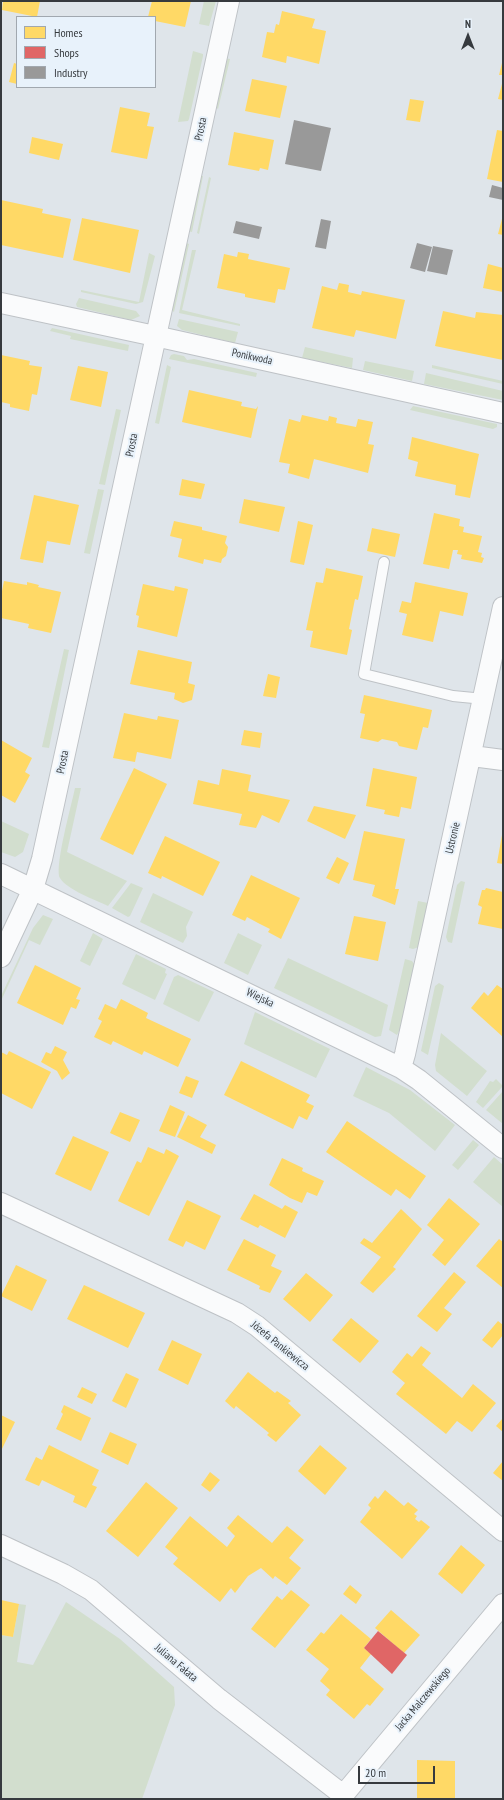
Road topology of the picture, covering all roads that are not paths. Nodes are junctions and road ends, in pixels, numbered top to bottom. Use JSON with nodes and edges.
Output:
{"nodes":[{"id":1,"x":229,"y":1,"type":"edge"},
{"id":2,"x":1,"y":304,"type":"edge"},
{"id":3,"x":155,"y":336,"type":"junction"},
{"id":4,"x":503,"y":413,"type":"edge"},
{"id":5,"x":384,"y":562,"type":"dead end"},
{"id":6,"x":503,"y":607,"type":"edge"},
{"id":7,"x":484,"y":699,"type":"junction"},
{"id":8,"x":472,"y":756,"type":"junction"},
{"id":9,"x":503,"y":760,"type":"edge"},
{"id":10,"x":1,"y":874,"type":"edge"},
{"id":11,"x":33,"y":889,"type":"junction"},
{"id":12,"x":1,"y":957,"type":"edge"},
{"id":13,"x":401,"y":1068,"type":"junction"},
{"id":14,"x":503,"y":1148,"type":"edge"},
{"id":15,"x":1,"y":1203,"type":"edge"},
{"id":16,"x":503,"y":1531,"type":"edge"},
{"id":17,"x":1,"y":1545,"type":"edge"},
{"id":18,"x":503,"y":1604,"type":"edge"},
{"id":19,"x":341,"y":1797,"type":"edge"}],
"edges":[{"from":1,"to":3,"type":"street","name":"Prosta"},
{"from":2,"to":3,"type":"street","name":"Ponikwoda"},
{"from":3,"to":4,"type":"street","name":"Ponikwoda"},
{"from":3,"to":11,"type":"street","name":"Prosta"},
{"from":5,"to":7,"type":"lane"},
{"from":6,"to":7,"type":"street","name":"Ustronie"},
{"from":7,"to":8,"type":"street","name":"Ustronie"},
{"from":8,"to":9,"type":"street"},
{"from":8,"to":13,"type":"street","name":"Ustronie"},
{"from":10,"to":11,"type":"street","name":"Wiejska"},
{"from":11,"to":12,"type":"street","name":"Prosta"},
{"from":11,"to":13,"type":"street","name":"Wiejska"},
{"from":13,"to":14,"type":"street","name":"Wiejska"},
{"from":15,"to":16,"type":"street","name":"Józefa Pankiewicza"},
{"from":17,"to":19,"type":"street","name":"Juliana Fałata"},
{"from":18,"to":19,"type":"street","name":"Jacka Malczewskiego"}]}
